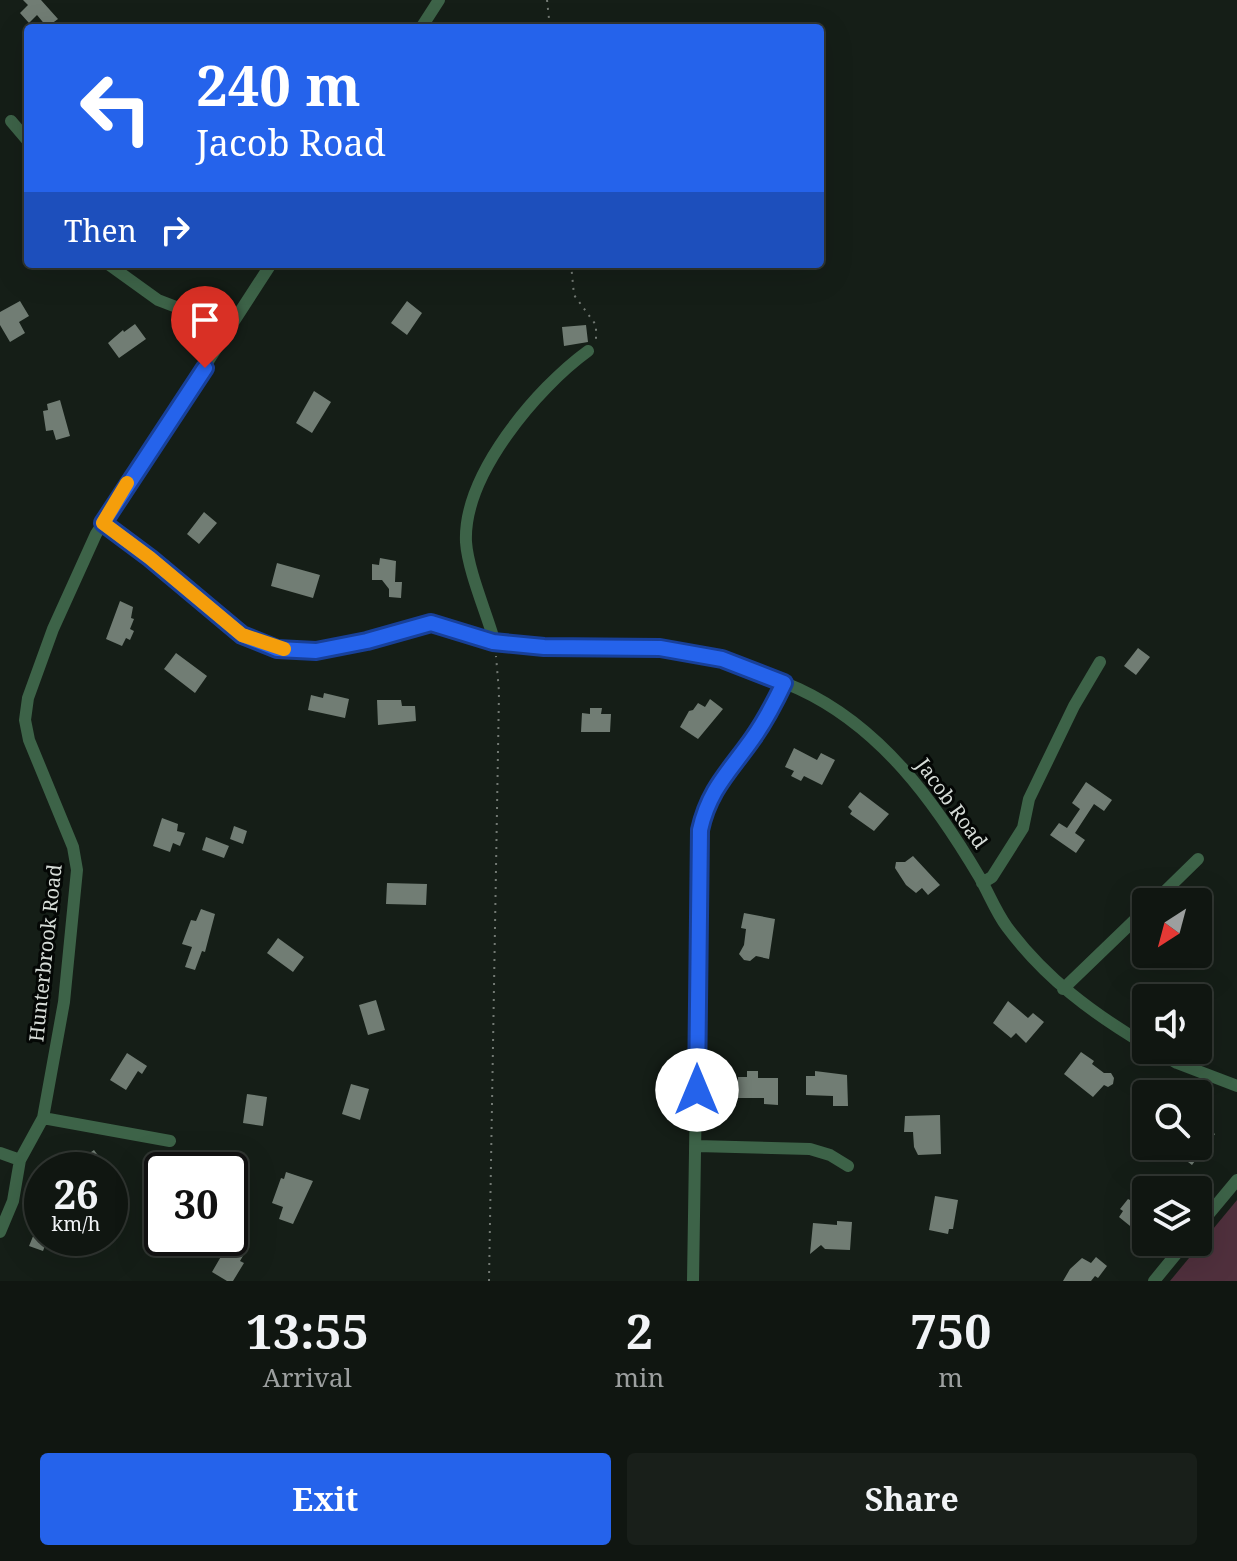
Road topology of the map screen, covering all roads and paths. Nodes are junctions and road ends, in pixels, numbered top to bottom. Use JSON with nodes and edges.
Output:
{"nodes":[{"id":1,"x":439,"y":0,"type":"edge"},
{"id":2,"x":547,"y":0,"type":"edge"},
{"id":3,"x":424,"y":24,"type":"edge"},
{"id":4,"x":550,"y":24,"type":"edge"},
{"id":5,"x":11,"y":121,"type":"dead end"},
{"id":6,"x":24,"y":136,"type":"edge"},
{"id":7,"x":114,"y":268,"type":"edge"},
{"id":8,"x":268,"y":268,"type":"edge"},
{"id":9,"x":571,"y":268,"type":"edge"},
{"id":10,"x":227,"y":333,"type":"junction"},
{"id":11,"x":588,"y":351,"type":"joint"},
{"id":12,"x":103,"y":523,"type":"junction"},
{"id":13,"x":495,"y":643,"type":"junction"},
{"id":14,"x":1100,"y":662,"type":"dead end"},
{"id":15,"x":784,"y":683,"type":"junction"},
{"id":16,"x":1198,"y":859,"type":"dead end"},
{"id":17,"x":982,"y":883,"type":"junction"},
{"id":18,"x":1168,"y":888,"type":"edge"},
{"id":19,"x":1132,"y":922,"type":"edge"},
{"id":20,"x":1063,"y":989,"type":"junction"},
{"id":21,"x":1132,"y":1037,"type":"edge"},
{"id":22,"x":1180,"y":1064,"type":"edge"},
{"id":23,"x":1237,"y":1086,"type":"edge"},
{"id":24,"x":43,"y":1118,"type":"junction"},
{"id":25,"x":170,"y":1141,"type":"dead end"},
{"id":26,"x":697,"y":1146,"type":"junction"},
{"id":27,"x":0,"y":1153,"type":"edge"},
{"id":28,"x":20,"y":1160,"type":"junction"},
{"id":29,"x":848,"y":1166,"type":"dead end"},
{"id":30,"x":1237,"y":1180,"type":"edge"},
{"id":31,"x":1212,"y":1210,"type":"edge"},
{"id":32,"x":0,"y":1232,"type":"edge"},
{"id":33,"x":1175,"y":1256,"type":"edge"},
{"id":34,"x":489,"y":1281,"type":"edge"},
{"id":35,"x":693,"y":1281,"type":"edge"},
{"id":36,"x":1154,"y":1281,"type":"edge"}],
"edges":[{"from":1,"to":3,"type":"street"},
{"from":2,"to":4,"type":"path"},
{"from":5,"to":6,"type":"street"},
{"from":7,"to":10,"type":"street"},
{"from":8,"to":10,"type":"street","name":"Hunterbrook Road"},
{"from":9,"to":11,"type":"path"},
{"from":10,"to":12,"type":"street","name":"Hunterbrook Road"},
{"from":11,"to":13,"type":"street"},
{"from":12,"to":13,"type":"street","name":"Jacob Road"},
{"from":12,"to":24,"type":"street","name":"Hunterbrook Road"},
{"from":13,"to":15,"type":"street","name":"Jacob Road"},
{"from":13,"to":34,"type":"path"},
{"from":14,"to":17,"type":"street"},
{"from":15,"to":17,"type":"street","name":"Jacob Road"},
{"from":15,"to":26,"type":"street"},
{"from":16,"to":18,"type":"street"},
{"from":17,"to":20,"type":"street","name":"Jacob Road"},
{"from":19,"to":20,"type":"street"},
{"from":20,"to":21,"type":"street","name":"Jacob Road"},
{"from":22,"to":23,"type":"street"},
{"from":24,"to":25,"type":"street"},
{"from":24,"to":28,"type":"street","name":"Hunterbrook Road"},
{"from":26,"to":29,"type":"street"},
{"from":26,"to":35,"type":"street"},
{"from":27,"to":28,"type":"street"},
{"from":28,"to":32,"type":"street","name":"Hunterbrook Road"},
{"from":30,"to":31,"type":"street"},
{"from":33,"to":36,"type":"street"}]}
